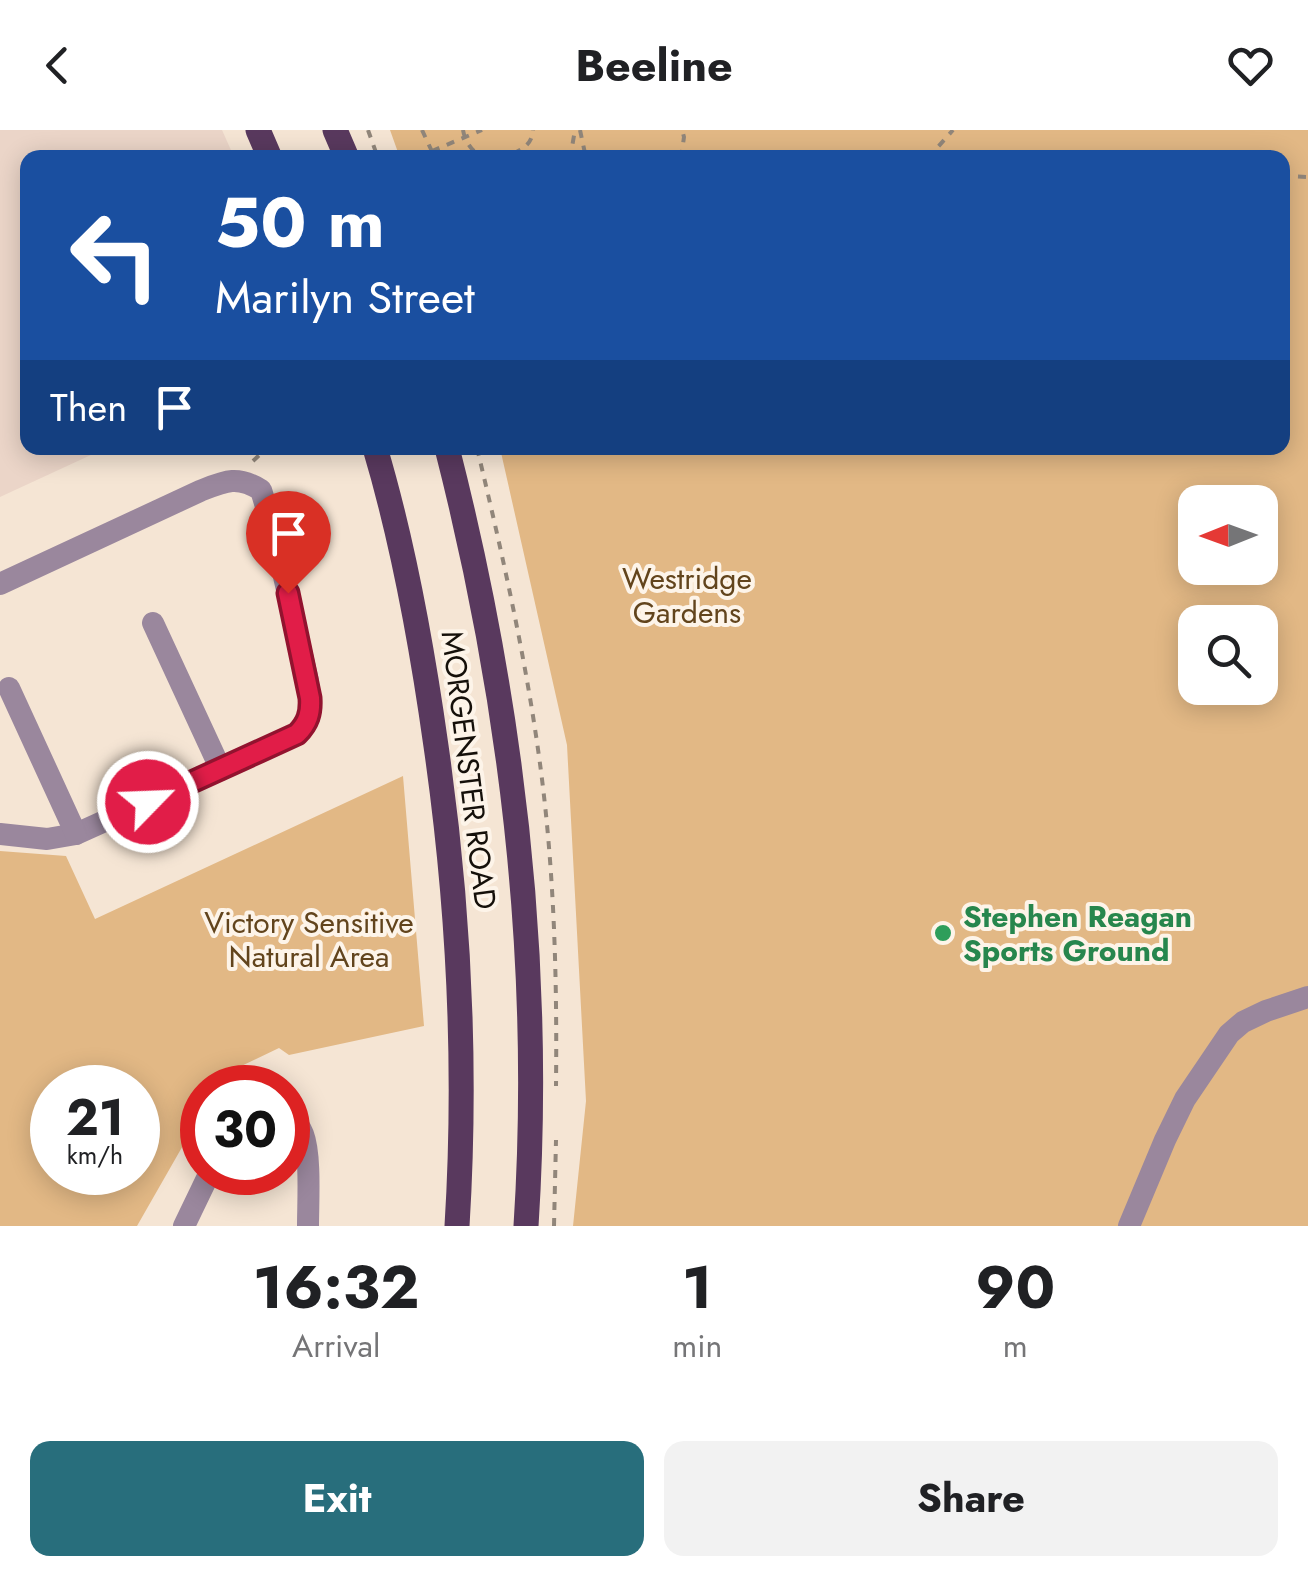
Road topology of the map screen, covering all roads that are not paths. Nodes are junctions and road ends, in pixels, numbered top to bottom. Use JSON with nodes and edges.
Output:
{"nodes":[{"id":1,"x":377,"y":455,"type":"edge"},
{"id":2,"x":449,"y":455,"type":"edge"},
{"id":3,"x":0,"y":584,"type":"edge"},
{"id":4,"x":153,"y":623,"type":"dead end"},
{"id":5,"x":9,"y":688,"type":"dead end"},
{"id":6,"x":221,"y":770,"type":"junction"},
{"id":7,"x":0,"y":834,"type":"edge"},
{"id":8,"x":76,"y":834,"type":"junction"},
{"id":9,"x":1308,"y":997,"type":"edge"},
{"id":10,"x":199,"y":1195,"type":"edge"},
{"id":11,"x":307,"y":1195,"type":"edge"},
{"id":12,"x":184,"y":1226,"type":"edge"},
{"id":13,"x":308,"y":1226,"type":"edge"},
{"id":14,"x":457,"y":1226,"type":"edge"},
{"id":15,"x":526,"y":1226,"type":"edge"},
{"id":16,"x":1129,"y":1226,"type":"edge"}],
"edges":[{"from":1,"to":14,"type":"main road","name":"MORGENSTER ROAD"},
{"from":2,"to":15,"type":"main road","name":"MORGENSTER ROAD"},
{"from":3,"to":6,"type":"street"},
{"from":4,"to":6,"type":"street"},
{"from":5,"to":8,"type":"street"},
{"from":6,"to":8,"type":"street"},
{"from":7,"to":8,"type":"street"},
{"from":9,"to":16,"type":"street"},
{"from":10,"to":12,"type":"street"},
{"from":11,"to":13,"type":"street"}]}
